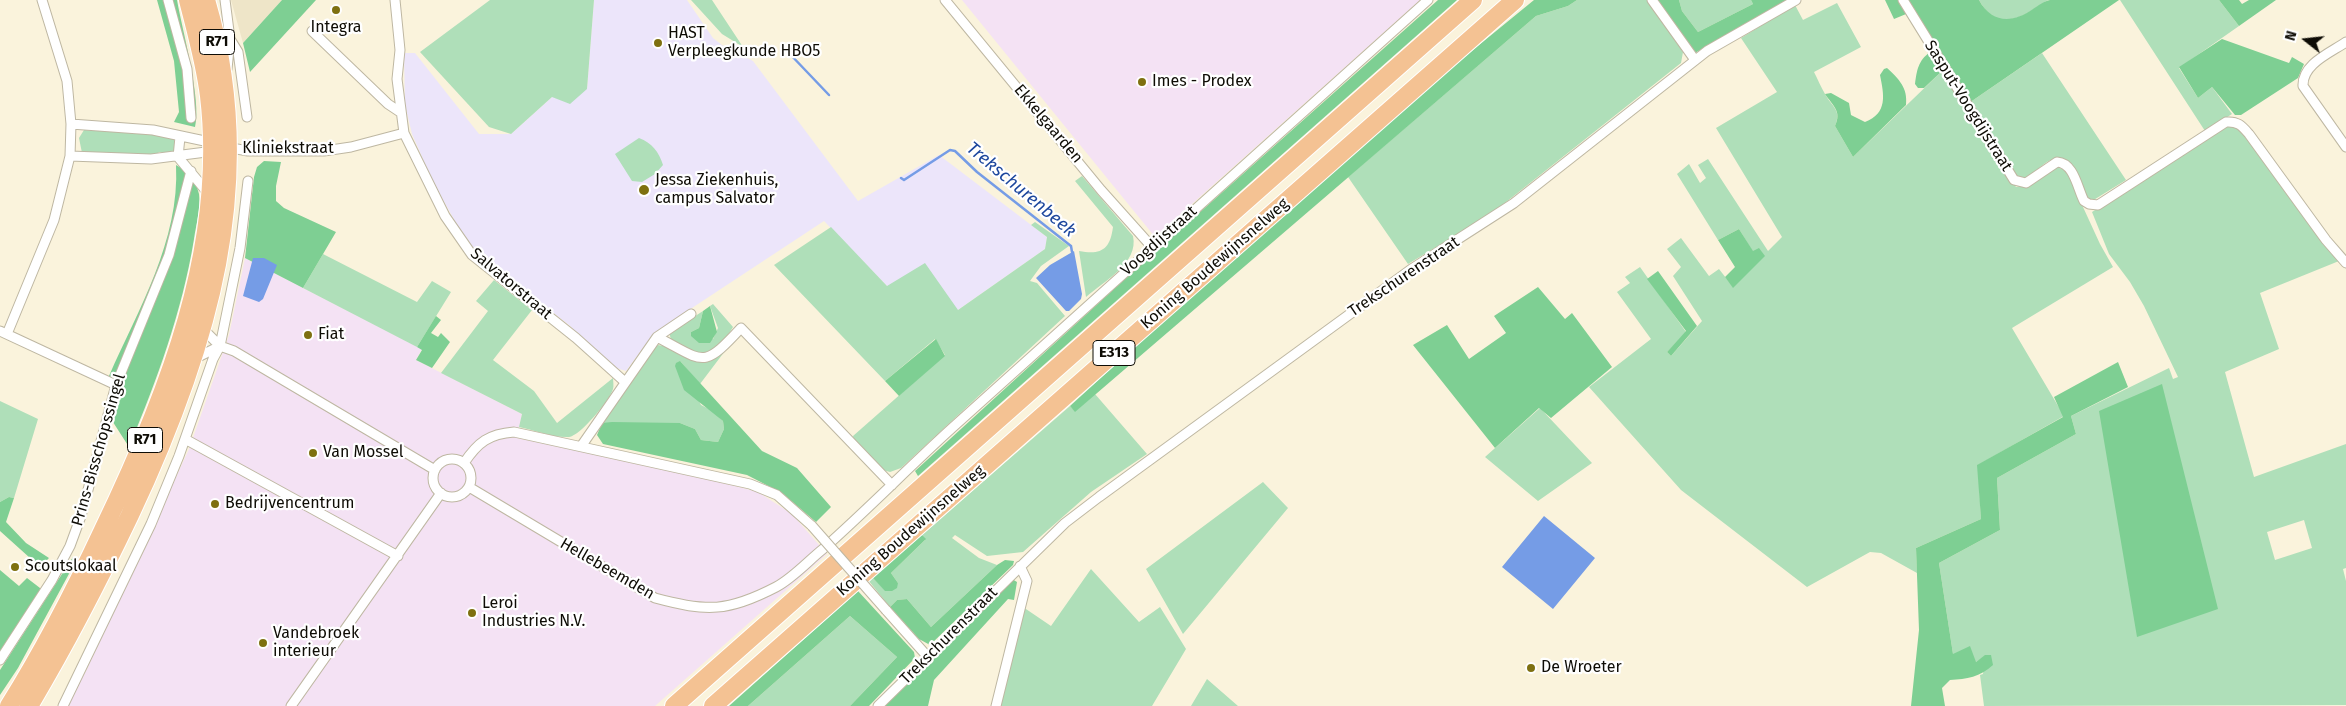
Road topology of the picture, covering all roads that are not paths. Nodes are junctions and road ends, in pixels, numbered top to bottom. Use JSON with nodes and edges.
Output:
{"nodes":[{"id":1,"x":42,"y":0,"type":"edge"},
{"id":2,"x":168,"y":0,"type":"edge"},
{"id":3,"x":188,"y":0,"type":"edge"},
{"id":4,"x":206,"y":0,"type":"edge"},
{"id":5,"x":225,"y":0,"type":"edge"},
{"id":6,"x":395,"y":0,"type":"edge"},
{"id":7,"x":945,"y":0,"type":"edge"},
{"id":8,"x":1428,"y":0,"type":"edge"},
{"id":9,"x":1473,"y":0,"type":"edge"},
{"id":10,"x":1515,"y":0,"type":"edge"},
{"id":11,"x":1652,"y":0,"type":"edge"},
{"id":12,"x":1796,"y":0,"type":"edge"},
{"id":13,"x":1902,"y":0,"type":"edge"},
{"id":14,"x":312,"y":31,"type":"dead end"},
{"id":15,"x":230,"y":39,"type":"junction"},
{"id":16,"x":2346,"y":42,"type":"edge"},
{"id":17,"x":1695,"y":60,"type":"junction"},
{"id":18,"x":225,"y":84,"type":"junction"},
{"id":19,"x":400,"y":112,"type":"junction"},
{"id":20,"x":247,"y":117,"type":"dead end"},
{"id":21,"x":191,"y":118,"type":"dead end"},
{"id":22,"x":71,"y":124,"type":"junction"},
{"id":23,"x":404,"y":133,"type":"junction"},
{"id":24,"x":180,"y":137,"type":"junction"},
{"id":25,"x":211,"y":147,"type":"junction"},
{"id":26,"x":2346,"y":147,"type":"edge"},
{"id":27,"x":229,"y":148,"type":"junction"},
{"id":28,"x":70,"y":156,"type":"junction"},
{"id":29,"x":178,"y":157,"type":"junction"},
{"id":30,"x":191,"y":171,"type":"junction"},
{"id":31,"x":248,"y":181,"type":"dead end"},
{"id":32,"x":209,"y":196,"type":"junction"},
{"id":33,"x":1152,"y":247,"type":"junction"},
{"id":34,"x":2346,"y":263,"type":"edge"},
{"id":35,"x":691,"y":314,"type":"dead end"},
{"id":36,"x":203,"y":329,"type":"junction"},
{"id":37,"x":4,"y":332,"type":"edge"},
{"id":38,"x":657,"y":337,"type":"junction"},
{"id":39,"x":220,"y":346,"type":"junction"},
{"id":40,"x":194,"y":359,"type":"junction"},
{"id":41,"x":625,"y":382,"type":"junction"},
{"id":42,"x":116,"y":385,"type":"junction"},
{"id":43,"x":185,"y":440,"type":"junction"},
{"id":44,"x":582,"y":445,"type":"junction"},
{"id":45,"x":464,"y":463,"type":"junction"},
{"id":46,"x":436,"y":470,"type":"junction"},
{"id":47,"x":892,"y":485,"type":"junction"},
{"id":48,"x":469,"y":487,"type":"junction"},
{"id":49,"x":441,"y":493,"type":"junction"},
{"id":50,"x":398,"y":556,"type":"junction"},
{"id":51,"x":1020,"y":566,"type":"junction"},
{"id":52,"x":927,"y":656,"type":"junction"},
{"id":53,"x":0,"y":660,"type":"edge"},
{"id":54,"x":9,"y":706,"type":"edge"},
{"id":55,"x":29,"y":706,"type":"edge"},
{"id":56,"x":63,"y":706,"type":"edge"},
{"id":57,"x":291,"y":706,"type":"edge"},
{"id":58,"x":674,"y":706,"type":"edge"},
{"id":59,"x":713,"y":706,"type":"edge"},
{"id":60,"x":878,"y":706,"type":"edge"},
{"id":61,"x":996,"y":706,"type":"edge"}],
"edges":[{"from":1,"to":22,"type":"street"},
{"from":2,"to":21,"type":"street"},
{"from":3,"to":25,"type":"highway","name":"Prins-Bisschopssingel","number":"R71"},
{"from":4,"to":18,"type":"highway","number":"R71"},
{"from":5,"to":15,"type":"street"},
{"from":6,"to":19,"type":"street","name":"Salvatorstraat"},
{"from":7,"to":33,"type":"street","name":"Ekkelgaarden"},
{"from":8,"to":33,"type":"street","name":"Voogdijstraat"},
{"from":9,"to":58,"type":"highway","name":"Koning Boudewijnsnelweg","number":"E313"},
{"from":10,"to":59,"type":"highway","name":"Koning Boudewijnsnelweg","number":"E313"},
{"from":11,"to":17,"type":"street"},
{"from":12,"to":17,"type":"street","name":"Trekschurenstraat"},
{"from":13,"to":34,"type":"street","name":"Sasput-Voogdijstraat"},
{"from":14,"to":19,"type":"street"},
{"from":15,"to":18,"type":"street"},
{"from":15,"to":20,"type":"street"},
{"from":16,"to":26,"type":"street"},
{"from":17,"to":51,"type":"street","name":"Trekschurenstraat"},
{"from":18,"to":27,"type":"highway","number":"R71"},
{"from":19,"to":23,"type":"street","name":"Salvatorstraat"},
{"from":22,"to":24,"type":"street"},
{"from":22,"to":28,"type":"street"},
{"from":23,"to":27,"type":"street","name":"Kliniekstraat"},
{"from":23,"to":41,"type":"street","name":"Salvatorstraat"},
{"from":24,"to":25,"type":"street"},
{"from":24,"to":29,"type":"street"},
{"from":25,"to":27,"type":"street","name":"Kliniekstraat"},
{"from":25,"to":29,"type":"street","name":"Kliniekstraat"},
{"from":25,"to":32,"type":"highway","name":"Prins-Bisschopssingel","number":"R71"},
{"from":27,"to":36,"type":"highway","number":"R71"},
{"from":28,"to":29,"type":"street","name":"Kliniekstraat"},
{"from":28,"to":37,"type":"street"},
{"from":29,"to":30,"type":"street"},
{"from":30,"to":32,"type":"street"},
{"from":30,"to":42,"type":"street","name":"Prins-Bisschopssingel"},
{"from":31,"to":39,"type":"street"},
{"from":32,"to":54,"type":"highway","name":"Prins-Bisschopssingel","number":"R71"},
{"from":33,"to":47,"type":"street","name":"Voogdijstraat"},
{"from":35,"to":38,"type":"street"},
{"from":36,"to":39,"type":"street"},
{"from":36,"to":40,"type":"highway","number":"R71"},
{"from":37,"to":42,"type":"street"},
{"from":38,"to":41,"type":"street"},
{"from":38,"to":47,"type":"street"},
{"from":39,"to":40,"type":"street"},
{"from":39,"to":43,"type":"street"},
{"from":39,"to":46,"type":"street"},
{"from":40,"to":55,"type":"highway","number":"R71"},
{"from":41,"to":44,"type":"street"},
{"from":42,"to":53,"type":"street","name":"Prins-Bisschopssingel"},
{"from":43,"to":50,"type":"street"},
{"from":43,"to":56,"type":"street"},
{"from":44,"to":45,"type":"street"},
{"from":44,"to":52,"type":"street","bridge":true},
{"from":45,"to":46,"type":"street"},
{"from":45,"to":48,"type":"street"},
{"from":46,"to":49,"type":"street"},
{"from":47,"to":48,"type":"street","name":"Hellebeemden"},
{"from":48,"to":49,"type":"street"},
{"from":49,"to":50,"type":"street"},
{"from":50,"to":57,"type":"street"},
{"from":51,"to":52,"type":"street","name":"Trekschurenstraat"},
{"from":51,"to":61,"type":"street","name":"Trekschurenstraat"},
{"from":52,"to":60,"type":"street","name":"Trekschurenstraat"}]}
